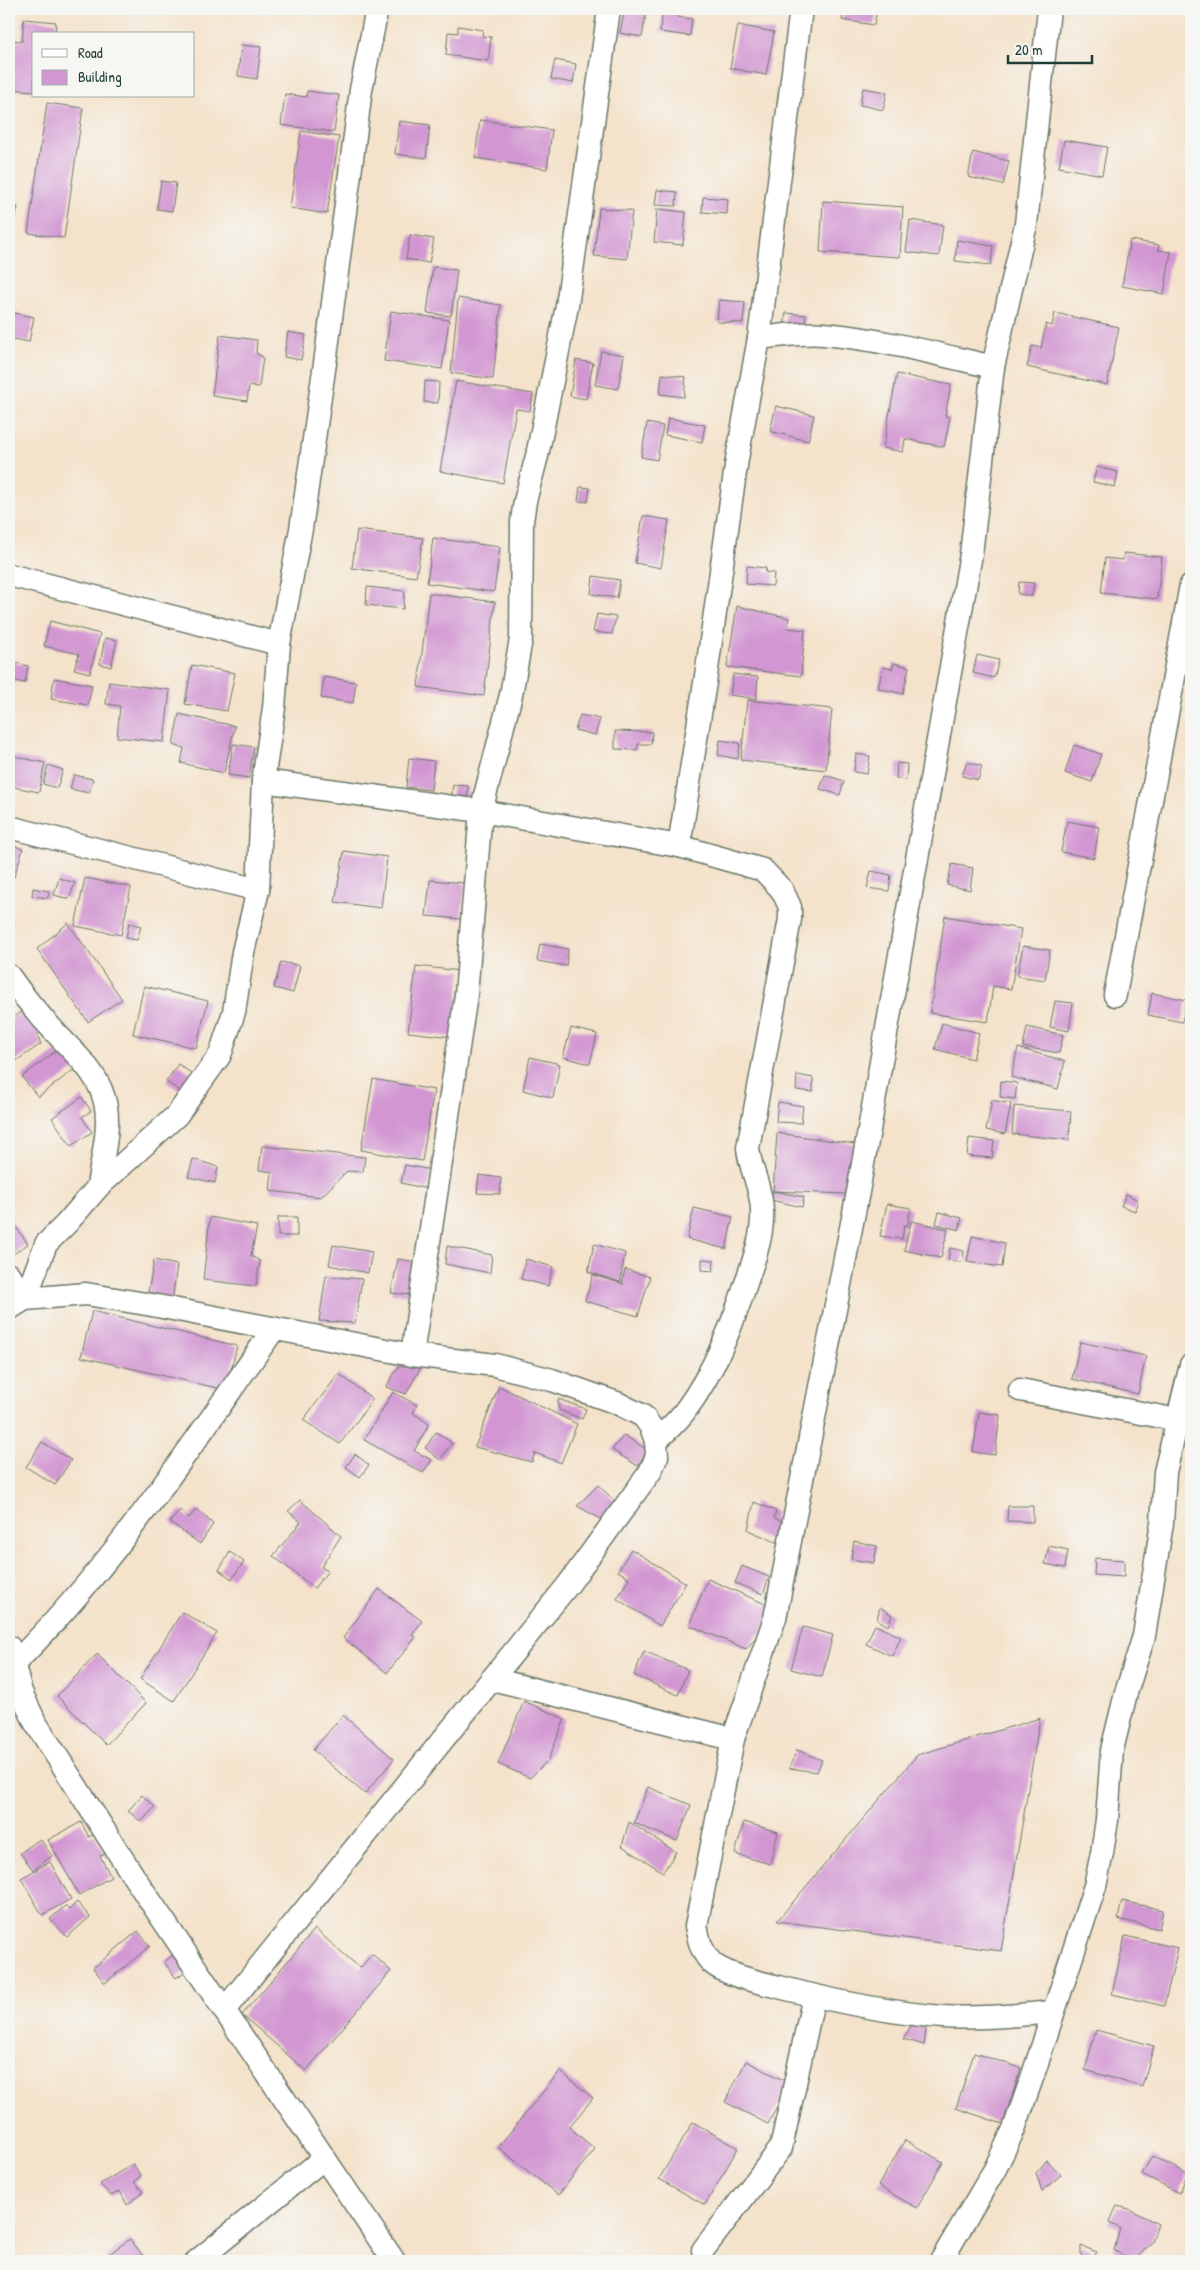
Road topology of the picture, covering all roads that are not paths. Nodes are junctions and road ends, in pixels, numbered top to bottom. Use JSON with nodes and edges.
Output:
{"nodes":[{"id":1,"x":376,"y":9,"type":"edge"},
{"id":2,"x":609,"y":9,"type":"edge"},
{"id":3,"x":801,"y":9,"type":"edge"},
{"id":4,"x":1049,"y":9,"type":"edge"},
{"id":5,"x":759,"y":338,"type":"junction"},
{"id":6,"x":993,"y":367,"type":"junction"},
{"id":7,"x":9,"y":575,"type":"edge"},
{"id":8,"x":1191,"y":586,"type":"edge"},
{"id":9,"x":279,"y":644,"type":"junction"},
{"id":10,"x":263,"y":781,"type":"junction"},
{"id":11,"x":481,"y":811,"type":"junction"},
{"id":12,"x":9,"y":827,"type":"edge"},
{"id":13,"x":679,"y":846,"type":"junction"},
{"id":14,"x":258,"y":890,"type":"junction"},
{"id":15,"x":9,"y":976,"type":"edge"},
{"id":16,"x":1116,"y":995,"type":"dead end"},
{"id":17,"x":98,"y":1186,"type":"junction"},
{"id":18,"x":9,"y":1275,"type":"edge"},
{"id":19,"x":17,"y":1304,"type":"edge"},
{"id":20,"x":274,"y":1329,"type":"junction"},
{"id":21,"x":412,"y":1356,"type":"junction"},
{"id":22,"x":1191,"y":1365,"type":"edge"},
{"id":23,"x":1020,"y":1390,"type":"dead end"},
{"id":24,"x":1178,"y":1420,"type":"junction"},
{"id":25,"x":656,"y":1441,"type":"junction"},
{"id":26,"x":11,"y":1656,"type":"edge"},
{"id":27,"x":492,"y":1679,"type":"junction"},
{"id":28,"x":15,"y":1696,"type":"edge"},
{"id":29,"x":733,"y":1739,"type":"junction"},
{"id":30,"x":814,"y":1996,"type":"junction"},
{"id":31,"x":225,"y":2009,"type":"junction"},
{"id":32,"x":1053,"y":2012,"type":"junction"},
{"id":33,"x":323,"y":2159,"type":"junction"},
{"id":34,"x":703,"y":2250,"type":"dead end"},
{"id":35,"x":197,"y":2261,"type":"edge"},
{"id":36,"x":394,"y":2261,"type":"edge"},
{"id":37,"x":941,"y":2261,"type":"edge"}],
"edges":[{"from":1,"to":9,"type":"street"},
{"from":2,"to":11,"type":"street"},
{"from":3,"to":5,"type":"street"},
{"from":4,"to":6,"type":"street"},
{"from":5,"to":6,"type":"street"},
{"from":5,"to":13,"type":"street"},
{"from":6,"to":29,"type":"street"},
{"from":7,"to":9,"type":"street"},
{"from":8,"to":16,"type":"street"},
{"from":9,"to":10,"type":"street"},
{"from":10,"to":11,"type":"street"},
{"from":10,"to":14,"type":"street"},
{"from":11,"to":13,"type":"street"},
{"from":11,"to":21,"type":"street"},
{"from":12,"to":14,"type":"street"},
{"from":13,"to":25,"type":"street"},
{"from":14,"to":17,"type":"street"},
{"from":15,"to":17,"type":"street"},
{"from":17,"to":19,"type":"street"},
{"from":18,"to":19,"type":"street"},
{"from":19,"to":20,"type":"street"},
{"from":20,"to":21,"type":"street"},
{"from":20,"to":26,"type":"street"},
{"from":21,"to":25,"type":"street"},
{"from":22,"to":24,"type":"street"},
{"from":23,"to":24,"type":"street"},
{"from":24,"to":32,"type":"street"},
{"from":25,"to":27,"type":"street"},
{"from":26,"to":28,"type":"street"},
{"from":27,"to":29,"type":"street"},
{"from":27,"to":31,"type":"street"},
{"from":28,"to":31,"type":"street"},
{"from":29,"to":30,"type":"street"},
{"from":30,"to":32,"type":"street"},
{"from":30,"to":34,"type":"street"},
{"from":31,"to":33,"type":"street"},
{"from":32,"to":37,"type":"street"},
{"from":33,"to":35,"type":"street"},
{"from":33,"to":36,"type":"street"}]}
